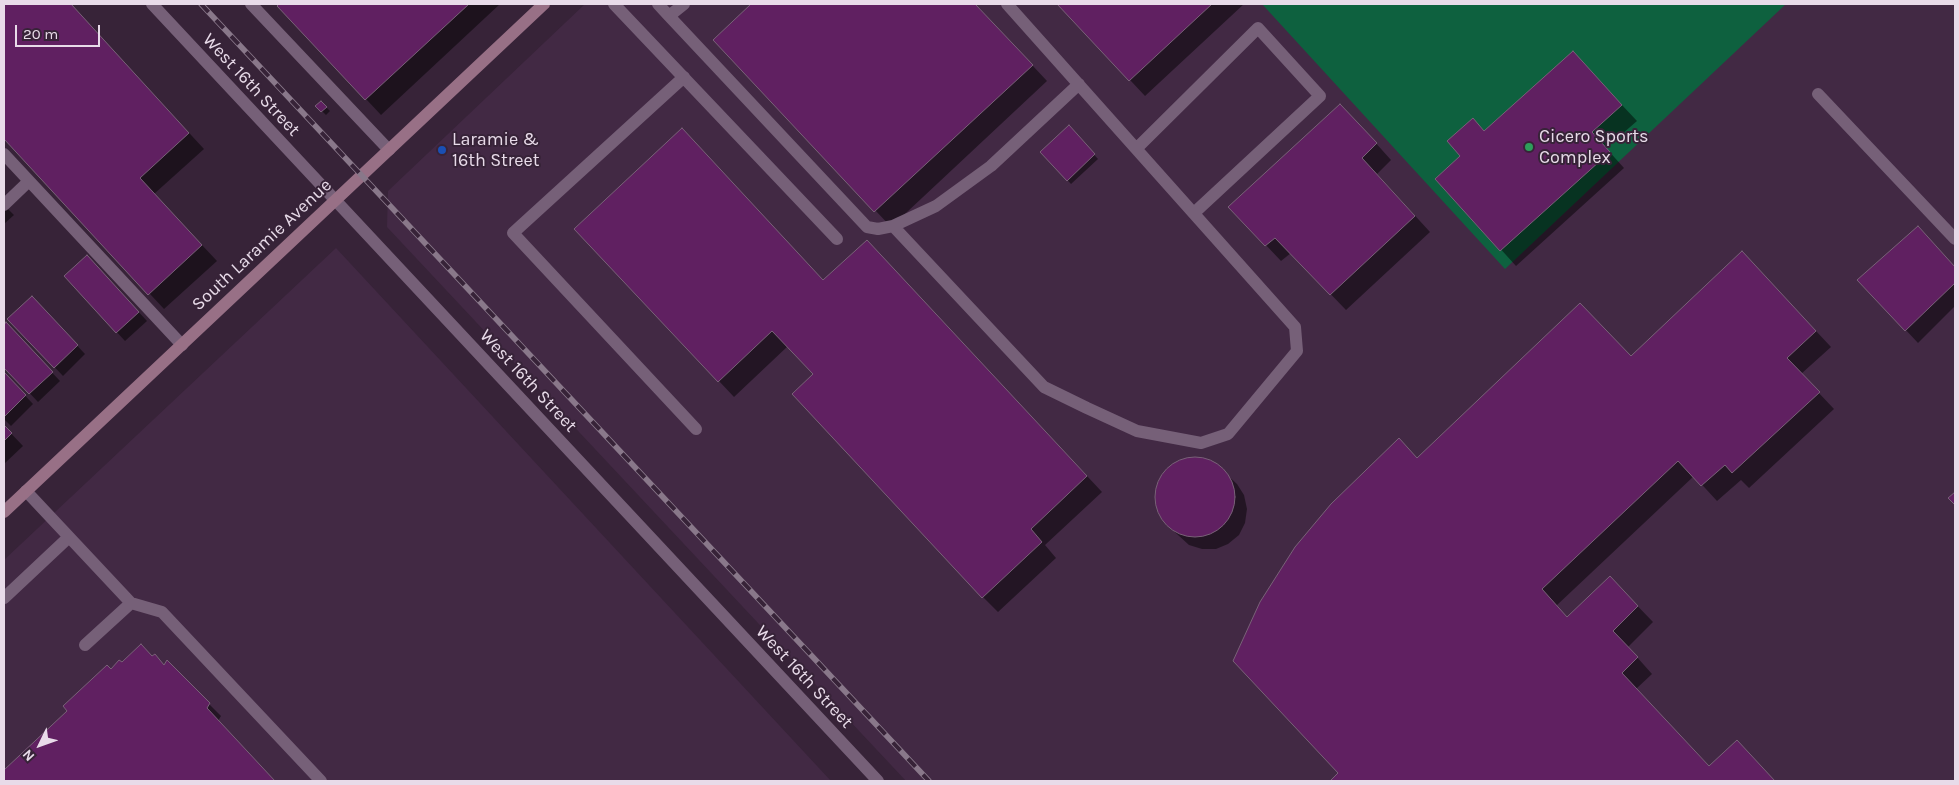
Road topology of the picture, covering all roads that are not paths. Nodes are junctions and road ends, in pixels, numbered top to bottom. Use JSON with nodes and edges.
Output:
{"nodes":[{"id":1,"x":152,"y":4,"type":"edge"},
{"id":2,"x":251,"y":4,"type":"edge"},
{"id":3,"x":544,"y":4,"type":"edge"},
{"id":4,"x":614,"y":4,"type":"edge"},
{"id":5,"x":658,"y":4,"type":"edge"},
{"id":6,"x":684,"y":4,"type":"edge"},
{"id":7,"x":1007,"y":4,"type":"edge"},
{"id":8,"x":669,"y":16,"type":"junction"},
{"id":9,"x":684,"y":78,"type":"junction"},
{"id":10,"x":1079,"y":84,"type":"junction"},
{"id":11,"x":1818,"y":94,"type":"dead end"},
{"id":12,"x":1137,"y":148,"type":"junction"},
{"id":13,"x":389,"y":150,"type":"junction"},
{"id":14,"x":4,"y":154,"type":"edge"},
{"id":15,"x":29,"y":181,"type":"junction"},
{"id":16,"x":335,"y":200,"type":"junction"},
{"id":17,"x":4,"y":205,"type":"edge"},
{"id":18,"x":1194,"y":213,"type":"junction"},
{"id":19,"x":893,"y":226,"type":"junction"},
{"id":20,"x":837,"y":239,"type":"dead end"},
{"id":21,"x":1955,"y":239,"type":"edge"},
{"id":22,"x":182,"y":345,"type":"junction"},
{"id":23,"x":696,"y":428,"type":"dead end"},
{"id":24,"x":26,"y":491,"type":"junction"},
{"id":25,"x":4,"y":512,"type":"edge"},
{"id":26,"x":69,"y":537,"type":"junction"},
{"id":27,"x":4,"y":598,"type":"edge"},
{"id":28,"x":130,"y":603,"type":"junction"},
{"id":29,"x":85,"y":645,"type":"dead end"},
{"id":30,"x":321,"y":781,"type":"edge"},
{"id":31,"x":878,"y":781,"type":"edge"}],
"edges":[{"from":1,"to":16,"type":"street","name":"West 16th Street"},
{"from":2,"to":13,"type":"street"},
{"from":3,"to":13,"type":"main road","name":"South Laramie Avenue"},
{"from":4,"to":9,"type":"street"},
{"from":5,"to":8,"type":"street"},
{"from":6,"to":8,"type":"street"},
{"from":7,"to":10,"type":"street"},
{"from":8,"to":19,"type":"street"},
{"from":9,"to":20,"type":"street"},
{"from":9,"to":23,"type":"street"},
{"from":10,"to":12,"type":"street"},
{"from":10,"to":19,"type":"street"},
{"from":11,"to":21,"type":"street"},
{"from":12,"to":18,"type":"street"},
{"from":12,"to":18,"type":"street"},
{"from":13,"to":16,"type":"main road","name":"South Laramie Avenue"},
{"from":14,"to":15,"type":"street"},
{"from":15,"to":17,"type":"street"},
{"from":15,"to":22,"type":"street"},
{"from":16,"to":22,"type":"main road","name":"South Laramie Avenue"},
{"from":16,"to":31,"type":"street","name":"West 16th Street"},
{"from":18,"to":19,"type":"street"},
{"from":22,"to":24,"type":"main road","name":"South Laramie Avenue"},
{"from":24,"to":25,"type":"main road","name":"South Laramie Avenue"},
{"from":24,"to":26,"type":"street"},
{"from":26,"to":27,"type":"street"},
{"from":26,"to":28,"type":"street"},
{"from":28,"to":29,"type":"street"},
{"from":28,"to":30,"type":"street"}]}
